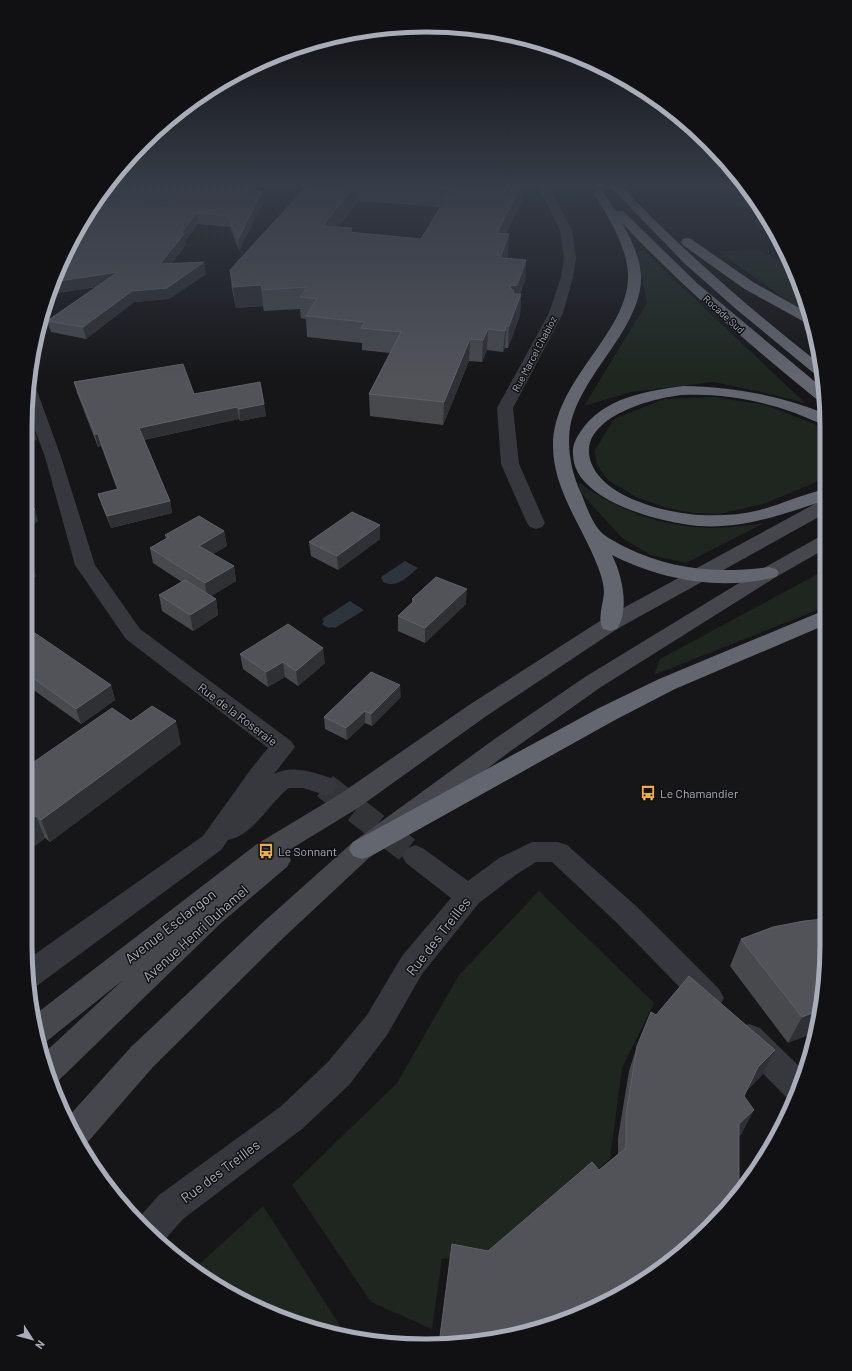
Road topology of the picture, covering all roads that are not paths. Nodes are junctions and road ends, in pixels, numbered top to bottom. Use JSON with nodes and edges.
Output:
{"nodes":[{"id":1,"x":569,"y":250,"type":"edge"},
{"id":2,"x":629,"y":250,"type":"edge"},
{"id":3,"x":655,"y":250,"type":"edge"},
{"id":4,"x":680,"y":250,"type":"edge"},
{"id":5,"x":698,"y":250,"type":"edge"},
{"id":6,"x":805,"y":316,"type":"edge"},
{"id":7,"x":815,"y":367,"type":"edge"},
{"id":8,"x":818,"y":393,"type":"edge"},
{"id":9,"x":33,"y":402,"type":"edge"},
{"id":10,"x":820,"y":417,"type":"edge"},
{"id":11,"x":820,"y":496,"type":"edge"},
{"id":12,"x":820,"y":508,"type":"edge"},
{"id":13,"x":536,"y":523,"type":"dead end"},
{"id":14,"x":592,"y":534,"type":"junction"},
{"id":15,"x":820,"y":544,"type":"edge"},
{"id":16,"x":769,"y":573,"type":"junction"},
{"id":17,"x":696,"y":576,"type":"junction"},
{"id":18,"x":820,"y":619,"type":"edge"},
{"id":19,"x":610,"y":624,"type":"junction"},
{"id":20,"x":324,"y":786,"type":"tunnel mouth"},
{"id":21,"x":350,"y":801,"type":"junction"},
{"id":22,"x":212,"y":843,"type":"junction"},
{"id":23,"x":362,"y":850,"type":"junction"},
{"id":24,"x":415,"y":856,"type":"tunnel mouth"},
{"id":25,"x":470,"y":895,"type":"junction"},
{"id":26,"x":33,"y":972,"type":"edge"},
{"id":27,"x":41,"y":1027,"type":"edge"},
{"id":28,"x":142,"y":1057,"type":"junction"},
{"id":29,"x":51,"y":1067,"type":"edge"},
{"id":30,"x":795,"y":1084,"type":"edge"},
{"id":31,"x":73,"y":1119,"type":"edge"},
{"id":32,"x":79,"y":1130,"type":"edge"},
{"id":33,"x":152,"y":1228,"type":"edge"}],
"edges":[{"from":1,"to":13,"type":"street","name":"Rue Marcel Chabloz"},
{"from":2,"to":14,"type":"highway"},
{"from":3,"to":8,"type":"highway","name":"Rocade Sud"},
{"from":4,"to":7,"type":"highway","name":"Rocade Sud"},
{"from":5,"to":6,"type":"highway"},
{"from":9,"to":22,"type":"street","name":"Rue de la Roseraie"},
{"from":10,"to":11,"type":"highway"},
{"from":12,"to":17,"type":"main road"},
{"from":14,"to":17,"type":"highway"},
{"from":14,"to":19,"type":"highway"},
{"from":15,"to":16,"type":"main road"},
{"from":16,"to":17,"type":"highway"},
{"from":16,"to":23,"type":"main road"},
{"from":17,"to":19,"type":"main road"},
{"from":18,"to":23,"type":"highway"},
{"from":19,"to":21,"type":"main road"},
{"from":20,"to":22,"type":"street"},
{"from":21,"to":27,"type":"main road","name":"Avenue Esclangon"},
{"from":21,"to":29,"type":"main road","name":"Avenue Henri Duhamel"},
{"from":22,"to":26,"type":"street","name":"Rue de la Roseraie"},
{"from":23,"to":28,"type":"main road"},
{"from":24,"to":25,"type":"street"},
{"from":25,"to":30,"type":"street","name":"Rue des Treilles"},
{"from":25,"to":33,"type":"street","name":"Rue des Treilles"},
{"from":28,"to":31,"type":"main road"},
{"from":28,"to":32,"type":"main road"}]}
